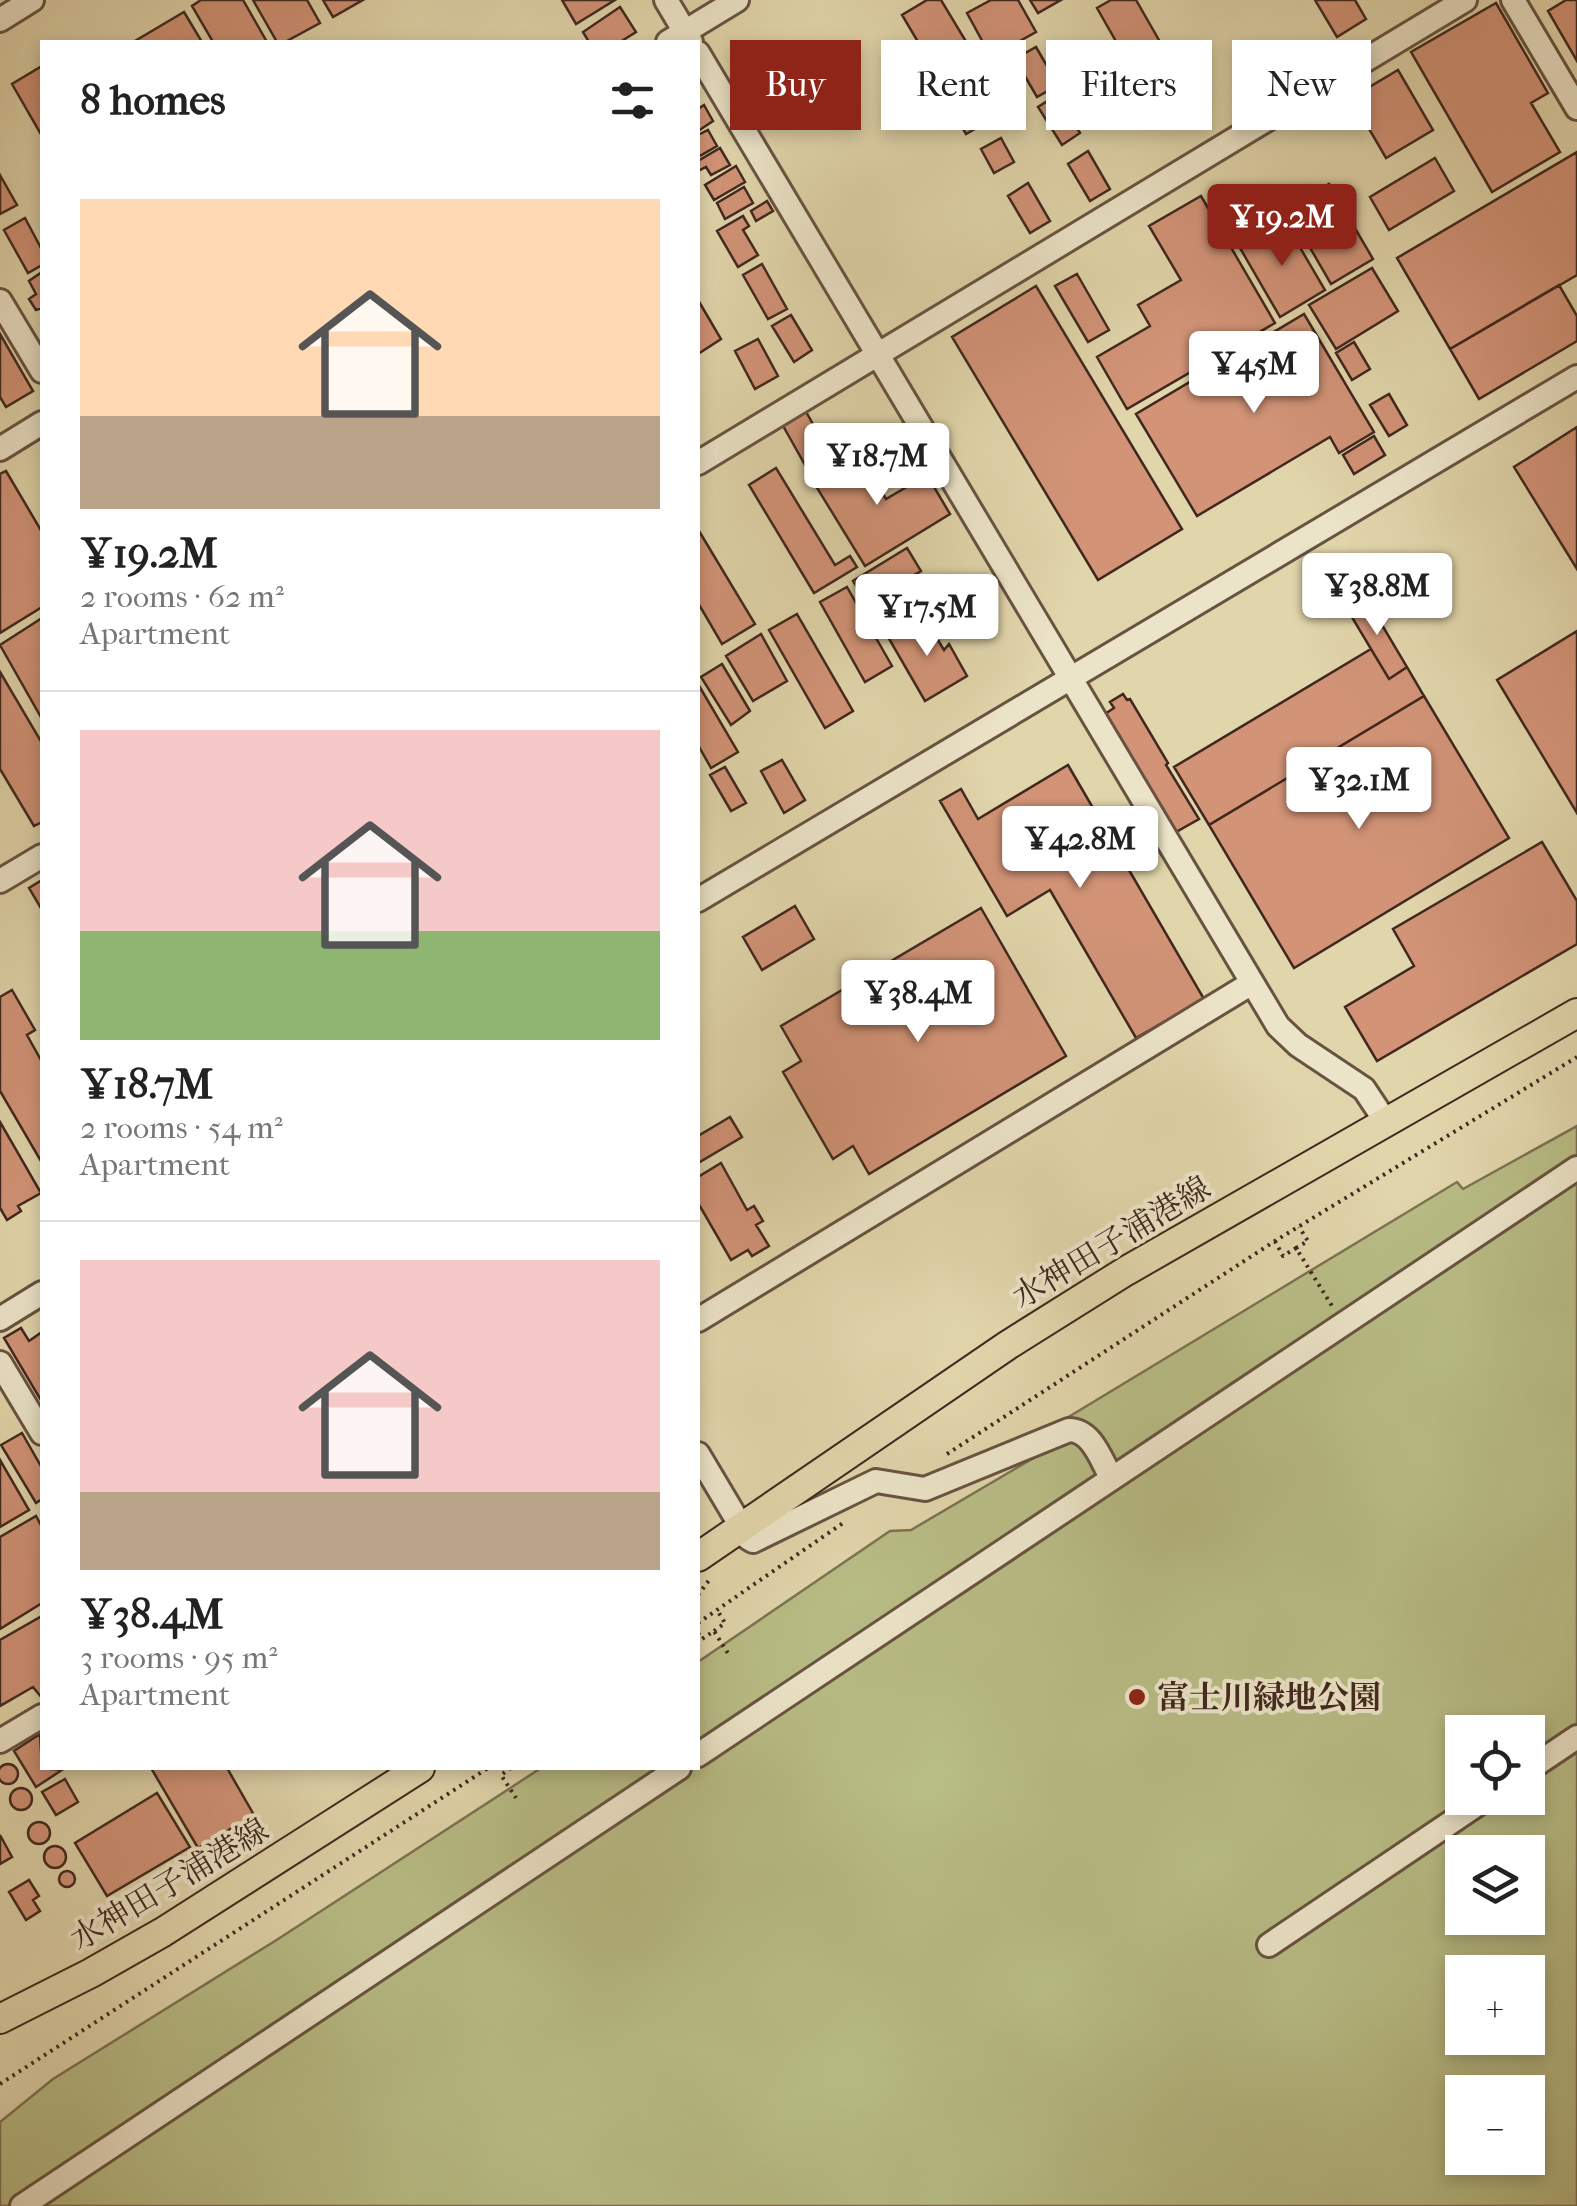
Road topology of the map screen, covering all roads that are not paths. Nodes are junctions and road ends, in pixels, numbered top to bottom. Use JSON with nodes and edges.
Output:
{"nodes":[{"id":1,"x":32,"y":0,"type":"edge"},
{"id":2,"x":666,"y":0,"type":"edge"},
{"id":3,"x":737,"y":0,"type":"edge"},
{"id":4,"x":1465,"y":0,"type":"edge"},
{"id":5,"x":1514,"y":0,"type":"edge"},
{"id":6,"x":0,"y":20,"type":"edge"},
{"id":7,"x":682,"y":39,"type":"edge"},
{"id":8,"x":700,"y":56,"type":"edge"},
{"id":9,"x":1577,"y":108,"type":"edge"},
{"id":10,"x":0,"y":301,"type":"edge"},
{"id":11,"x":876,"y":355,"type":"junction"},
{"id":12,"x":40,"y":368,"type":"edge"},
{"id":13,"x":1577,"y":376,"type":"edge"},
{"id":14,"x":40,"y":425,"type":"edge"},
{"id":15,"x":0,"y":449,"type":"edge"},
{"id":16,"x":700,"y":462,"type":"edge"},
{"id":17,"x":1070,"y":676,"type":"junction"},
{"id":18,"x":40,"y":857,"type":"edge"},
{"id":19,"x":0,"y":881,"type":"edge"},
{"id":20,"x":700,"y":899,"type":"edge"},
{"id":21,"x":1252,"y":983,"type":"junction"},
{"id":22,"x":1577,"y":1013,"type":"edge"},
{"id":23,"x":1386,"y":1122,"type":"junction"},
{"id":24,"x":1577,"y":1168,"type":"edge"},
{"id":25,"x":40,"y":1294,"type":"edge"},
{"id":26,"x":0,"y":1319,"type":"edge"},
{"id":27,"x":700,"y":1319,"type":"edge"},
{"id":28,"x":0,"y":1363,"type":"edge"},
{"id":29,"x":40,"y":1430,"type":"edge"},
{"id":30,"x":700,"y":1457,"type":"edge"},
{"id":31,"x":1111,"y":1477,"type":"junction"},
{"id":32,"x":741,"y":1527,"type":"junction"},
{"id":33,"x":700,"y":1556,"type":"edge"},
{"id":34,"x":40,"y":1717,"type":"edge"},
{"id":35,"x":1577,"y":1737,"type":"edge"},
{"id":36,"x":0,"y":1741,"type":"edge"},
{"id":37,"x":700,"y":1754,"type":"edge"},
{"id":38,"x":1545,"y":1759,"type":"edge"},
{"id":39,"x":417,"y":1770,"type":"edge"},
{"id":40,"x":675,"y":1770,"type":"edge"},
{"id":41,"x":1462,"y":1815,"type":"edge"},
{"id":42,"x":1270,"y":1945,"type":"dead end"},
{"id":43,"x":0,"y":2019,"type":"edge"},
{"id":44,"x":22,"y":2206,"type":"edge"}],
"edges":[{"from":1,"to":6,"type":"street"},
{"from":2,"to":7,"type":"street"},
{"from":3,"to":7,"type":"street"},
{"from":4,"to":11,"type":"street"},
{"from":5,"to":9,"type":"street"},
{"from":8,"to":11,"type":"street"},
{"from":10,"to":12,"type":"street"},
{"from":11,"to":16,"type":"street"},
{"from":11,"to":17,"type":"street"},
{"from":13,"to":17,"type":"street"},
{"from":14,"to":15,"type":"street"},
{"from":17,"to":20,"type":"street"},
{"from":17,"to":21,"type":"street"},
{"from":18,"to":19,"type":"street"},
{"from":21,"to":23,"type":"street"},
{"from":21,"to":27,"type":"street"},
{"from":22,"to":23,"type":"main road","name":"水神田子浦港線"},
{"from":23,"to":32,"type":"main road","name":"水神田子浦港線"},
{"from":24,"to":31,"type":"street"},
{"from":25,"to":26,"type":"street"},
{"from":28,"to":29,"type":"street"},
{"from":30,"to":32,"type":"street"},
{"from":31,"to":32,"type":"street"},
{"from":31,"to":37,"type":"street"},
{"from":32,"to":33,"type":"main road","name":"水神田子浦港線"},
{"from":34,"to":36,"type":"street"},
{"from":35,"to":38,"type":"street"},
{"from":39,"to":43,"type":"main road","name":"水神田子浦港線"},
{"from":40,"to":44,"type":"street"},
{"from":41,"to":42,"type":"street"}]}
